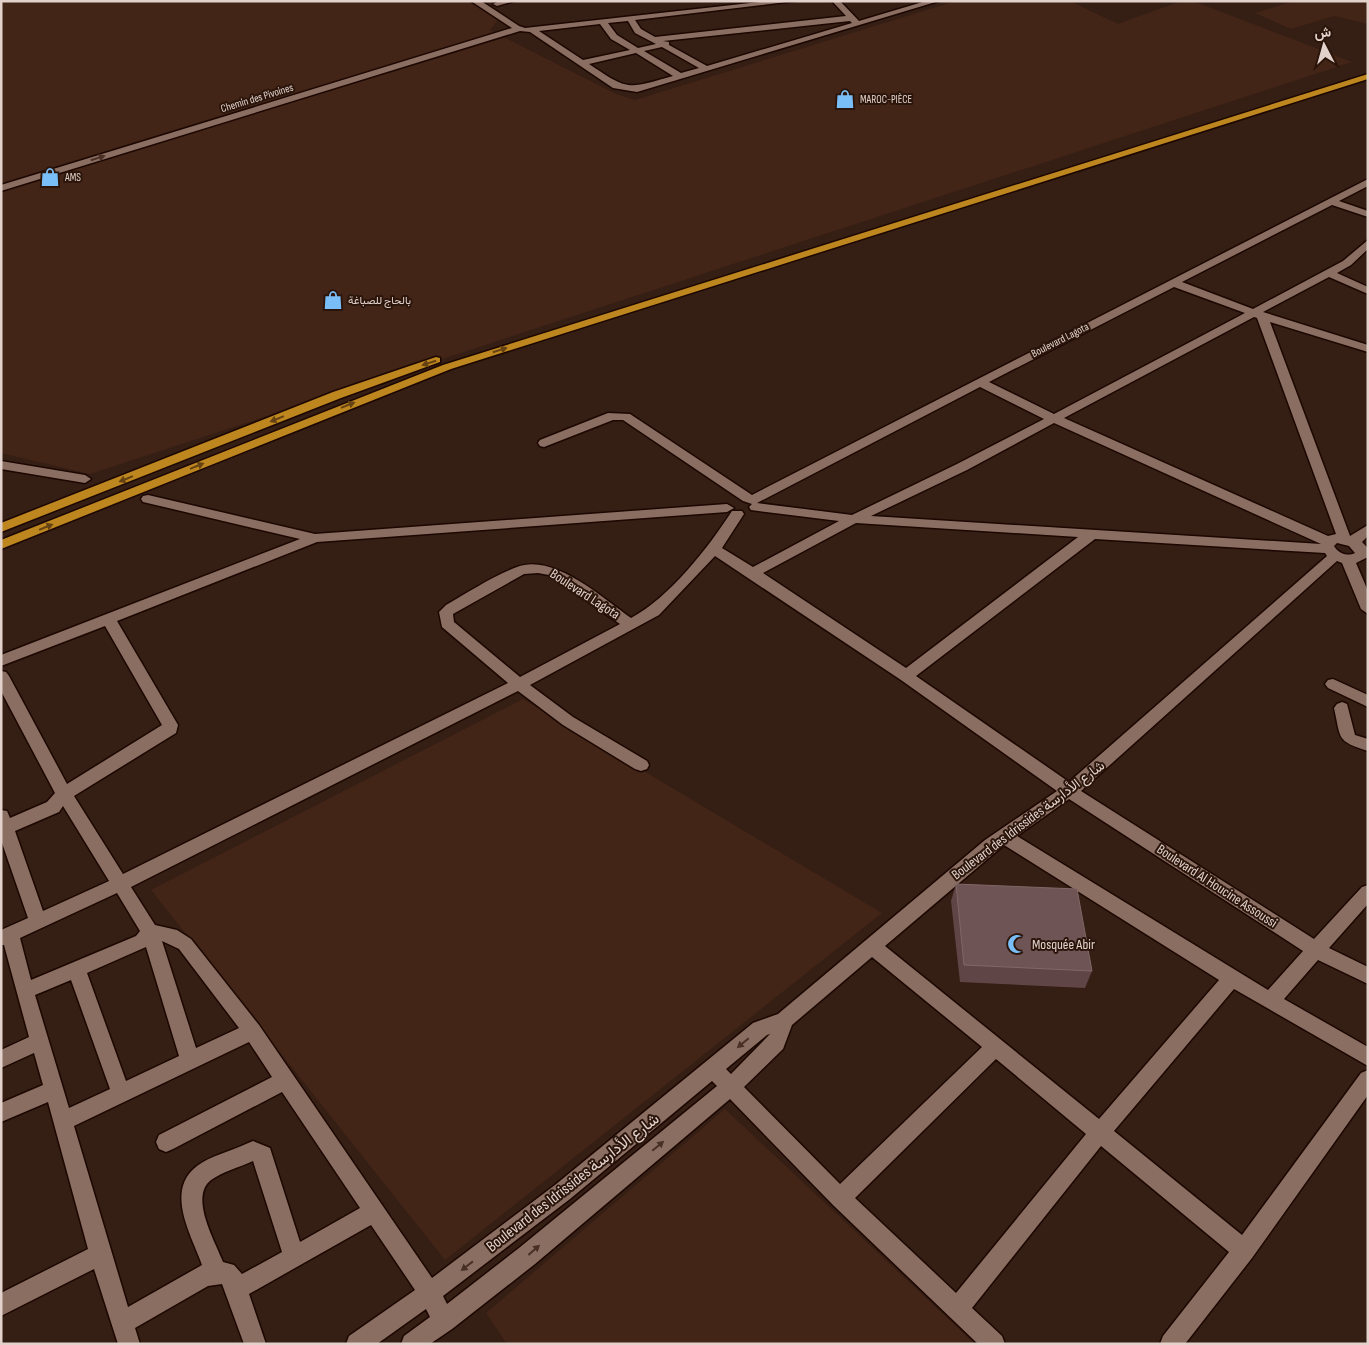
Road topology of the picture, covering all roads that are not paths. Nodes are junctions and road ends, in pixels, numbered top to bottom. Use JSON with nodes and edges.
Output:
{"nodes":[{"id":1,"x":475,"y":1,"type":"edge"},
{"id":2,"x":510,"y":1,"type":"edge"},
{"id":3,"x":791,"y":1,"type":"edge"},
{"id":4,"x":836,"y":1,"type":"edge"},
{"id":5,"x":934,"y":1,"type":"edge"},
{"id":6,"x":495,"y":3,"type":"edge"},
{"id":7,"x":732,"y":5,"type":"edge"},
{"id":8,"x":630,"y":18,"type":"junction"},
{"id":9,"x":851,"y":18,"type":"junction"},
{"id":10,"x":602,"y":21,"type":"junction"},
{"id":11,"x":742,"y":23,"type":"junction"},
{"id":12,"x":518,"y":24,"type":"junction"},
{"id":13,"x":858,"y":25,"type":"junction"},
{"id":14,"x":533,"y":26,"type":"junction"},
{"id":15,"x":695,"y":36,"type":"junction"},
{"id":16,"x":653,"y":40,"type":"junction"},
{"id":17,"x":662,"y":45,"type":"junction"},
{"id":18,"x":636,"y":51,"type":"junction"},
{"id":19,"x":583,"y":63,"type":"junction"},
{"id":20,"x":706,"y":69,"type":"junction"},
{"id":21,"x":1366,"y":69,"type":"edge"},
{"id":22,"x":681,"y":77,"type":"junction"},
{"id":23,"x":1368,"y":182,"type":"edge"},
{"id":24,"x":1,"y":188,"type":"edge"},
{"id":25,"x":1332,"y":201,"type":"junction"},
{"id":26,"x":1368,"y":214,"type":"edge"},
{"id":27,"x":1368,"y":243,"type":"edge"},
{"id":28,"x":1329,"y":273,"type":"junction"},
{"id":29,"x":1172,"y":282,"type":"junction"},
{"id":30,"x":1368,"y":290,"type":"edge"},
{"id":31,"x":1258,"y":314,"type":"junction"},
{"id":32,"x":1368,"y":349,"type":"edge"},
{"id":33,"x":979,"y":382,"type":"junction"},
{"id":34,"x":1053,"y":418,"type":"junction"},
{"id":35,"x":544,"y":443,"type":"dead end"},
{"id":36,"x":1,"y":465,"type":"edge"},
{"id":37,"x":85,"y":479,"type":"dead end"},
{"id":38,"x":148,"y":499,"type":"dead end"},
{"id":39,"x":752,"y":502,"type":"junction"},
{"id":40,"x":732,"y":511,"type":"junction"},
{"id":41,"x":854,"y":519,"type":"junction"},
{"id":42,"x":1,"y":528,"type":"edge"},
{"id":43,"x":1368,"y":529,"type":"edge"},
{"id":44,"x":1093,"y":533,"type":"junction"},
{"id":45,"x":316,"y":538,"type":"junction"},
{"id":46,"x":1356,"y":544,"type":"edge"},
{"id":47,"x":1,"y":545,"type":"edge"},
{"id":48,"x":714,"y":550,"type":"junction"},
{"id":49,"x":1335,"y":551,"type":"junction"},
{"id":50,"x":753,"y":573,"type":"junction"},
{"id":51,"x":1368,"y":609,"type":"edge"},
{"id":52,"x":108,"y":618,"type":"junction"},
{"id":53,"x":630,"y":624,"type":"junction"},
{"id":54,"x":1,"y":661,"type":"edge"},
{"id":55,"x":1,"y":676,"type":"edge"},
{"id":56,"x":906,"y":676,"type":"junction"},
{"id":57,"x":519,"y":684,"type":"junction"},
{"id":58,"x":1333,"y":684,"type":"dead end"},
{"id":59,"x":1368,"y":702,"type":"edge"},
{"id":60,"x":1342,"y":708,"type":"dead end"},
{"id":61,"x":1368,"y":745,"type":"edge"},
{"id":62,"x":641,"y":765,"type":"dead end"},
{"id":63,"x":1069,"y":791,"type":"junction"},
{"id":64,"x":64,"y":794,"type":"junction"},
{"id":65,"x":4,"y":822,"type":"edge"},
{"id":66,"x":1004,"y":836,"type":"junction"},
{"id":67,"x":7,"y":848,"type":"edge"},
{"id":68,"x":120,"y":884,"type":"junction"},
{"id":69,"x":1368,"y":892,"type":"edge"},
{"id":70,"x":38,"y":920,"type":"junction"},
{"id":71,"x":150,"y":932,"type":"junction"},
{"id":72,"x":6,"y":936,"type":"edge"},
{"id":73,"x":871,"y":945,"type":"junction"},
{"id":74,"x":1316,"y":950,"type":"junction"},
{"id":75,"x":76,"y":969,"type":"junction"},
{"id":76,"x":1368,"y":976,"type":"edge"},
{"id":77,"x":1232,"y":978,"type":"junction"},
{"id":78,"x":24,"y":991,"type":"junction"},
{"id":79,"x":1270,"y":1001,"type":"junction"},
{"id":80,"x":786,"y":1020,"type":"junction"},
{"id":81,"x":252,"y":1031,"type":"junction"},
{"id":82,"x":39,"y":1042,"type":"junction"},
{"id":83,"x":995,"y":1047,"type":"junction"},
{"id":84,"x":1368,"y":1057,"type":"edge"},
{"id":85,"x":1,"y":1059,"type":"edge"},
{"id":86,"x":190,"y":1060,"type":"junction"},
{"id":87,"x":713,"y":1069,"type":"junction"},
{"id":88,"x":1368,"y":1079,"type":"edge"},
{"id":89,"x":284,"y":1081,"type":"junction"},
{"id":90,"x":731,"y":1086,"type":"junction"},
{"id":91,"x":53,"y":1090,"type":"junction"},
{"id":92,"x":121,"y":1093,"type":"junction"},
{"id":93,"x":1,"y":1113,"type":"edge"},
{"id":94,"x":64,"y":1121,"type":"junction"},
{"id":95,"x":1101,"y":1131,"type":"junction"},
{"id":96,"x":166,"y":1142,"type":"dead end"},
{"id":97,"x":840,"y":1198,"type":"junction"},
{"id":98,"x":374,"y":1212,"type":"junction"},
{"id":99,"x":1244,"y":1250,"type":"junction"},
{"id":100,"x":100,"y":1254,"type":"junction"},
{"id":101,"x":294,"y":1257,"type":"junction"},
{"id":102,"x":216,"y":1272,"type":"junction"},
{"id":103,"x":237,"y":1289,"type":"junction"},
{"id":104,"x":430,"y":1294,"type":"junction"},
{"id":105,"x":1,"y":1305,"type":"edge"},
{"id":106,"x":958,"y":1308,"type":"junction"},
{"id":107,"x":123,"y":1322,"type":"junction"},
{"id":108,"x":429,"y":1335,"type":"edge"},
{"id":109,"x":129,"y":1344,"type":"edge"},
{"id":110,"x":255,"y":1344,"type":"edge"},
{"id":111,"x":357,"y":1344,"type":"edge"},
{"id":112,"x":994,"y":1344,"type":"edge"},
{"id":113,"x":1171,"y":1344,"type":"edge"}],
"edges":[{"from":1,"to":12,"type":"street"},
{"from":2,"to":6,"type":"street"},
{"from":3,"to":7,"type":"street"},
{"from":4,"to":9,"type":"street"},
{"from":5,"to":13,"type":"street"},
{"from":6,"to":12,"type":"street"},
{"from":7,"to":8,"type":"street"},
{"from":7,"to":11,"type":"street"},
{"from":7,"to":14,"type":"street"},
{"from":8,"to":10,"type":"street"},
{"from":8,"to":16,"type":"street"},
{"from":9,"to":11,"type":"street"},
{"from":9,"to":13,"type":"street"},
{"from":10,"to":14,"type":"street"},
{"from":10,"to":18,"type":"street"},
{"from":11,"to":15,"type":"street"},
{"from":12,"to":14,"type":"street"},
{"from":24,"to":12,"type":"street","name":"Chemin des Pivoines","one_way":true},
{"from":13,"to":20,"type":"street"},
{"from":14,"to":19,"type":"street"},
{"from":15,"to":16,"type":"street"},
{"from":15,"to":17,"type":"street"},
{"from":16,"to":17,"type":"street"},
{"from":17,"to":18,"type":"street"},
{"from":17,"to":20,"type":"street"},
{"from":18,"to":19,"type":"street"},
{"from":18,"to":22,"type":"street"},
{"from":19,"to":22,"type":"street"},
{"from":20,"to":22,"type":"street"},
{"from":21,"to":42,"type":"highway","one_way":true},
{"from":47,"to":21,"type":"highway","one_way":true},
{"from":23,"to":25,"type":"street","name":"Boulevard Lagota"},
{"from":25,"to":26,"type":"street"},
{"from":25,"to":29,"type":"street","name":"Boulevard Lagota"},
{"from":27,"to":28,"type":"street"},
{"from":28,"to":30,"type":"street"},
{"from":28,"to":31,"type":"street"},
{"from":29,"to":31,"type":"street"},
{"from":29,"to":33,"type":"street","name":"Boulevard Lagota"},
{"from":31,"to":32,"type":"street"},
{"from":31,"to":34,"type":"street"},
{"from":31,"to":46,"type":"street"},
{"from":33,"to":34,"type":"street"},
{"from":33,"to":39,"type":"street","name":"Boulevard Lagota"},
{"from":34,"to":41,"type":"street"},
{"from":34,"to":49,"type":"street"},
{"from":35,"to":39,"type":"street"},
{"from":36,"to":37,"type":"street"},
{"from":38,"to":45,"type":"street"},
{"from":39,"to":40,"type":"street"},
{"from":39,"to":40,"type":"street"},
{"from":39,"to":41,"type":"street"},
{"from":40,"to":45,"type":"street"},
{"from":40,"to":48,"type":"street","name":"Boulevard Lagota"},
{"from":41,"to":44,"type":"street"},
{"from":41,"to":50,"type":"street"},
{"from":43,"to":46,"type":"street"},
{"from":44,"to":49,"type":"street"},
{"from":44,"to":56,"type":"street"},
{"from":45,"to":52,"type":"street"},
{"from":46,"to":49,"type":"street"},
{"from":46,"to":49,"type":"street","name":"Boulevard des Idrissides شارع الأدارسة"},
{"from":48,"to":50,"type":"street","name":"Boulevard Al Houcine Assoussi"},
{"from":48,"to":53,"type":"street","name":"Boulevard Lagota"},
{"from":49,"to":51,"type":"street"},
{"from":49,"to":63,"type":"street","name":"Boulevard des Idrissides شارع الأدارسة"},
{"from":50,"to":56,"type":"street","name":"Boulevard Al Houcine Assoussi"},
{"from":52,"to":54,"type":"street"},
{"from":52,"to":64,"type":"street"},
{"from":53,"to":57,"type":"street","name":"Boulevard Lagota"},
{"from":53,"to":57,"type":"street","name":"Boulevard Lagota"},
{"from":55,"to":64,"type":"street"},
{"from":56,"to":63,"type":"street","name":"Boulevard Al Houcine Assoussi"},
{"from":57,"to":62,"type":"street","name":"Boulevard Lagota"},
{"from":57,"to":68,"type":"street"},
{"from":58,"to":59,"type":"street"},
{"from":60,"to":61,"type":"street"},
{"from":63,"to":66,"type":"street","name":"Boulevard des Idrissides شارع الأدارسة"},
{"from":63,"to":74,"type":"street","name":"Boulevard Al Houcine Assoussi"},
{"from":64,"to":65,"type":"street"},
{"from":64,"to":68,"type":"street"},
{"from":65,"to":67,"type":"street"},
{"from":66,"to":73,"type":"street","name":"Boulevard des Idrissides شارع الأدارسة"},
{"from":66,"to":77,"type":"street"},
{"from":67,"to":70,"type":"street"},
{"from":68,"to":70,"type":"street"},
{"from":68,"to":71,"type":"street"},
{"from":69,"to":74,"type":"street"},
{"from":70,"to":72,"type":"street"},
{"from":71,"to":75,"type":"street"},
{"from":71,"to":81,"type":"street"},
{"from":71,"to":86,"type":"street"},
{"from":72,"to":78,"type":"street"},
{"from":73,"to":80,"type":"street","name":"Boulevard des Idrissides شارع الأدارسة"},
{"from":73,"to":83,"type":"street"},
{"from":74,"to":76,"type":"street","name":"Boulevard Al Houcine Assoussi"},
{"from":74,"to":79,"type":"street"},
{"from":75,"to":78,"type":"street"},
{"from":75,"to":92,"type":"street"},
{"from":77,"to":79,"type":"street"},
{"from":77,"to":95,"type":"street"},
{"from":78,"to":82,"type":"street"},
{"from":79,"to":84,"type":"street"},
{"from":80,"to":87,"type":"street","name":"Boulevard des Idrissides شارع الأدارسة","one_way":true},
{"from":80,"to":90,"type":"street","name":"Boulevard des Idrissides شارع الأدارسة"},
{"from":81,"to":86,"type":"street"},
{"from":81,"to":89,"type":"street"},
{"from":82,"to":85,"type":"street"},
{"from":82,"to":91,"type":"street"},
{"from":83,"to":95,"type":"street"},
{"from":83,"to":97,"type":"street"},
{"from":86,"to":92,"type":"street"},
{"from":87,"to":90,"type":"street"},
{"from":87,"to":104,"type":"street","name":"Boulevard des Idrissides شارع الأدارسة","one_way":true},
{"from":88,"to":99,"type":"street"},
{"from":89,"to":96,"type":"street"},
{"from":89,"to":98,"type":"street"},
{"from":90,"to":97,"type":"street"},
{"from":108,"to":90,"type":"street","name":"Boulevard des Idrissides شارع الأدارسة","one_way":true},
{"from":91,"to":93,"type":"street"},
{"from":91,"to":94,"type":"street"},
{"from":92,"to":94,"type":"street"},
{"from":94,"to":100,"type":"street"},
{"from":95,"to":99,"type":"street"},
{"from":95,"to":106,"type":"street"},
{"from":97,"to":106,"type":"street"},
{"from":98,"to":101,"type":"street"},
{"from":98,"to":104,"type":"street"},
{"from":99,"to":113,"type":"street"},
{"from":100,"to":105,"type":"street"},
{"from":100,"to":107,"type":"street"},
{"from":101,"to":102,"type":"street"},
{"from":101,"to":103,"type":"street"},
{"from":102,"to":103,"type":"street"},
{"from":102,"to":107,"type":"street"},
{"from":103,"to":110,"type":"street"},
{"from":104,"to":108,"type":"street"},
{"from":104,"to":111,"type":"street","name":"Boulevard des Idrissides شارع الأدارسة"},
{"from":106,"to":112,"type":"street"},
{"from":107,"to":109,"type":"street"}]}
